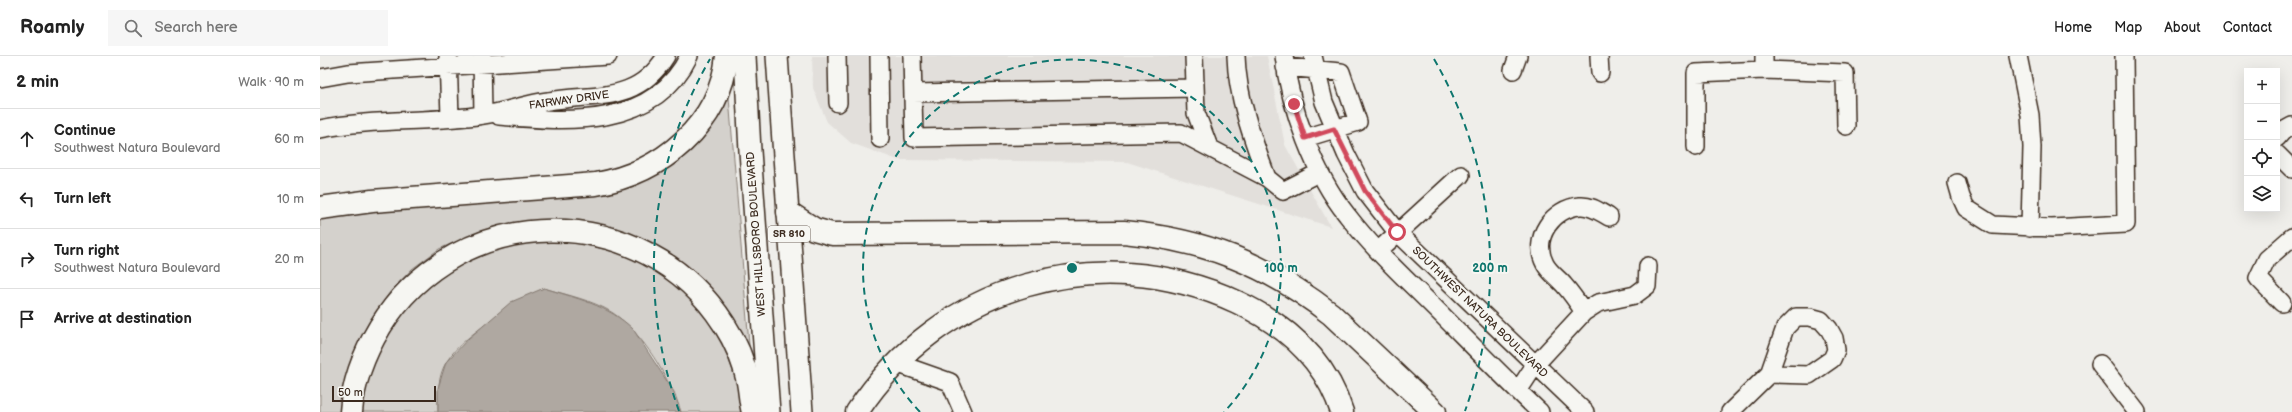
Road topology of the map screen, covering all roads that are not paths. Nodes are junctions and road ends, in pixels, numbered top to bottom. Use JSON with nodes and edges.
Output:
{"nodes":[{"id":1,"x":602,"y":56,"type":"edge"},
{"id":2,"x":666,"y":56,"type":"edge"},
{"id":3,"x":689,"y":56,"type":"edge"},
{"id":4,"x":727,"y":56,"type":"edge"},
{"id":5,"x":745,"y":56,"type":"edge"},
{"id":6,"x":777,"y":56,"type":"edge"},
{"id":7,"x":837,"y":56,"type":"edge"},
{"id":8,"x":879,"y":56,"type":"edge"},
{"id":9,"x":912,"y":56,"type":"edge"},
{"id":10,"x":1194,"y":56,"type":"edge"},
{"id":11,"x":1236,"y":56,"type":"edge"},
{"id":12,"x":1599,"y":56,"type":"edge"},
{"id":13,"x":2018,"y":56,"type":"edge"},
{"id":14,"x":2124,"y":56,"type":"edge"},
{"id":15,"x":559,"y":58,"type":"edge"},
{"id":16,"x":482,"y":60,"type":"edge"},
{"id":17,"x":448,"y":61,"type":"edge"},
{"id":18,"x":1285,"y":62,"type":"edge"},
{"id":19,"x":1314,"y":63,"type":"edge"},
{"id":20,"x":1764,"y":63,"type":"edge"},
{"id":21,"x":1600,"y":73,"type":"dead end"},
{"id":22,"x":320,"y":78,"type":"edge"},
{"id":23,"x":1195,"y":88,"type":"junction"},
{"id":24,"x":913,"y":93,"type":"junction"},
{"id":25,"x":838,"y":104,"type":"dead end"},
{"id":26,"x":483,"y":115,"type":"junction"},
{"id":27,"x":450,"y":117,"type":"junction"},
{"id":28,"x":1846,"y":126,"type":"dead end"},
{"id":29,"x":2292,"y":126,"type":"edge"},
{"id":30,"x":320,"y":129,"type":"edge"},
{"id":31,"x":1334,"y":129,"type":"junction"},
{"id":32,"x":2280,"y":134,"type":"edge"},
{"id":33,"x":1305,"y":138,"type":"junction"},
{"id":34,"x":880,"y":139,"type":"dead end"},
{"id":35,"x":1209,"y":148,"type":"junction"},
{"id":36,"x":1696,"y":148,"type":"dead end"},
{"id":37,"x":2280,"y":157,"type":"edge"},
{"id":38,"x":2292,"y":169,"type":"edge"},
{"id":39,"x":1320,"y":172,"type":"junction"},
{"id":40,"x":1460,"y":175,"type":"dead end"},
{"id":41,"x":1267,"y":178,"type":"junction"},
{"id":42,"x":1957,"y":183,"type":"dead end"},
{"id":43,"x":320,"y":208,"type":"edge"},
{"id":44,"x":788,"y":212,"type":"junction"},
{"id":45,"x":1609,"y":217,"type":"dead end"},
{"id":46,"x":2030,"y":228,"type":"junction"},
{"id":47,"x":1397,"y":232,"type":"junction"},
{"id":48,"x":2292,"y":237,"type":"edge"},
{"id":49,"x":1378,"y":251,"type":"junction"},
{"id":50,"x":1648,"y":266,"type":"dead end"},
{"id":51,"x":2282,"y":303,"type":"dead end"},
{"id":52,"x":1584,"y":312,"type":"junction"},
{"id":53,"x":896,"y":363,"type":"junction"},
{"id":54,"x":2100,"y":364,"type":"dead end"},
{"id":55,"x":1535,"y":365,"type":"junction"},
{"id":56,"x":1769,"y":374,"type":"dead end"},
{"id":57,"x":1518,"y":391,"type":"junction"},
{"id":58,"x":351,"y":412,"type":"edge"},
{"id":59,"x":752,"y":412,"type":"edge"},
{"id":60,"x":769,"y":412,"type":"edge"},
{"id":61,"x":802,"y":412,"type":"edge"},
{"id":62,"x":857,"y":412,"type":"edge"},
{"id":63,"x":963,"y":412,"type":"edge"},
{"id":64,"x":1342,"y":412,"type":"edge"},
{"id":65,"x":1435,"y":412,"type":"edge"},
{"id":66,"x":1540,"y":412,"type":"edge"},
{"id":67,"x":1586,"y":412,"type":"edge"},
{"id":68,"x":1730,"y":412,"type":"edge"},
{"id":69,"x":2137,"y":412,"type":"edge"}],
"edges":[{"from":1,"to":15,"type":"street"},
{"from":2,"to":26,"type":"street","name":"FAIRWAY DRIVE"},
{"from":3,"to":26,"type":"street","name":"FAIRWAY DRIVE"},
{"from":4,"to":43,"type":"highway"},
{"from":5,"to":60,"type":"main road","name":"WEST HILLSBORO BOULEVARD","number":"SR 810"},
{"from":6,"to":44,"type":"main road","number":"SR 810"},
{"from":7,"to":25,"type":"street"},
{"from":8,"to":34,"type":"street"},
{"from":9,"to":24,"type":"street"},
{"from":10,"to":23,"type":"street"},
{"from":11,"to":41,"type":"street"},
{"from":12,"to":21,"type":"street"},
{"from":13,"to":46,"type":"street"},
{"from":14,"to":46,"type":"street"},
{"from":15,"to":16,"type":"street"},
{"from":16,"to":17,"type":"street"},
{"from":16,"to":26,"type":"street"},
{"from":17,"to":22,"type":"street"},
{"from":17,"to":27,"type":"street"},
{"from":18,"to":19,"type":"street"},
{"from":18,"to":33,"type":"street"},
{"from":19,"to":31,"type":"street","name":"SOUTHWEST NATURA BOULEVARD"},
{"from":19,"to":31,"type":"street"},
{"from":20,"to":28,"type":"street"},
{"from":20,"to":36,"type":"street"},
{"from":23,"to":24,"type":"street"},
{"from":23,"to":35,"type":"street"},
{"from":24,"to":35,"type":"street"},
{"from":26,"to":27,"type":"street","name":"FAIRWAY DRIVE"},
{"from":27,"to":30,"type":"street","name":"FAIRWAY DRIVE"},
{"from":29,"to":32,"type":"street"},
{"from":31,"to":33,"type":"street"},
{"from":31,"to":47,"type":"street","name":"SOUTHWEST NATURA BOULEVARD"},
{"from":33,"to":39,"type":"street"},
{"from":35,"to":41,"type":"street"},
{"from":37,"to":38,"type":"street"},
{"from":39,"to":41,"type":"street"},
{"from":39,"to":49,"type":"street"},
{"from":40,"to":47,"type":"street"},
{"from":42,"to":46,"type":"street"},
{"from":44,"to":61,"type":"main road","number":"SR 810"},
{"from":44,"to":65,"type":"highway"},
{"from":45,"to":52,"type":"street"},
{"from":47,"to":49,"type":"street"},
{"from":47,"to":55,"type":"street","name":"SOUTHWEST NATURA BOULEVARD"},
{"from":48,"to":51,"type":"street"},
{"from":49,"to":57,"type":"street"},
{"from":50,"to":52,"type":"street"},
{"from":52,"to":55,"type":"street"},
{"from":53,"to":62,"type":"highway"},
{"from":53,"to":63,"type":"street"},
{"from":53,"to":64,"type":"highway"},
{"from":54,"to":69,"type":"street"},
{"from":55,"to":57,"type":"street"},
{"from":55,"to":67,"type":"street","name":"SOUTHWEST NATURA BOULEVARD"},
{"from":56,"to":68,"type":"street"},
{"from":57,"to":66,"type":"street"},
{"from":58,"to":59,"type":"highway"}]}
